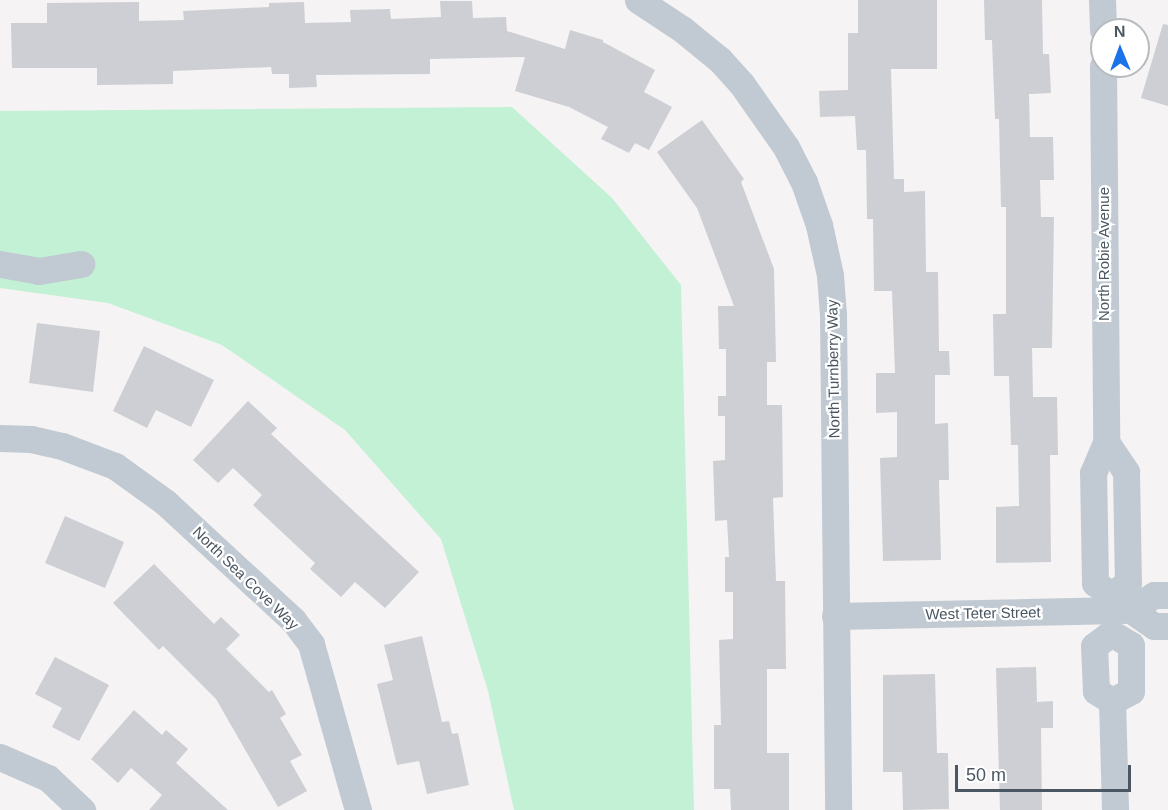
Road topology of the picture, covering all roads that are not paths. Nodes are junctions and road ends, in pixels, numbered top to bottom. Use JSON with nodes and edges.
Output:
{"nodes":[{"id":1,"x":638,"y":0,"type":"edge"},
{"id":2,"x":1102,"y":0,"type":"edge"},
{"id":3,"x":1103,"y":18,"type":"edge"},
{"id":4,"x":1103,"y":78,"type":"edge"},
{"id":5,"x":0,"y":264,"type":"edge"},
{"id":6,"x":81,"y":264,"type":"dead end"},
{"id":7,"x":0,"y":438,"type":"edge"},
{"id":8,"x":1168,"y":595,"type":"edge"},
{"id":9,"x":1116,"y":613,"type":"junction"},
{"id":10,"x":835,"y":616,"type":"junction"},
{"id":11,"x":1168,"y":626,"type":"edge"},
{"id":12,"x":1112,"y":701,"type":"junction"},
{"id":13,"x":0,"y":757,"type":"edge"},
{"id":14,"x":82,"y":810,"type":"edge"},
{"id":15,"x":358,"y":810,"type":"edge"},
{"id":16,"x":838,"y":810,"type":"edge"},
{"id":17,"x":1114,"y":810,"type":"edge"}],
"edges":[{"from":1,"to":10,"type":"street","name":"North Turnberry Way"},
{"from":2,"to":3,"type":"street"},
{"from":4,"to":9,"type":"street","name":"North Robie Avenue"},
{"from":5,"to":6,"type":"street"},
{"from":7,"to":15,"type":"street","name":"North Sea Cove Way"},
{"from":8,"to":9,"type":"street","name":"West Teter Street"},
{"from":9,"to":10,"type":"street","name":"West Teter Street"},
{"from":9,"to":11,"type":"street"},
{"from":9,"to":12,"type":"street"},
{"from":9,"to":12,"type":"street","name":"North Robie Avenue"},
{"from":10,"to":16,"type":"street","name":"North Turnberry Way"},
{"from":12,"to":17,"type":"street"},
{"from":13,"to":14,"type":"street"}]}
